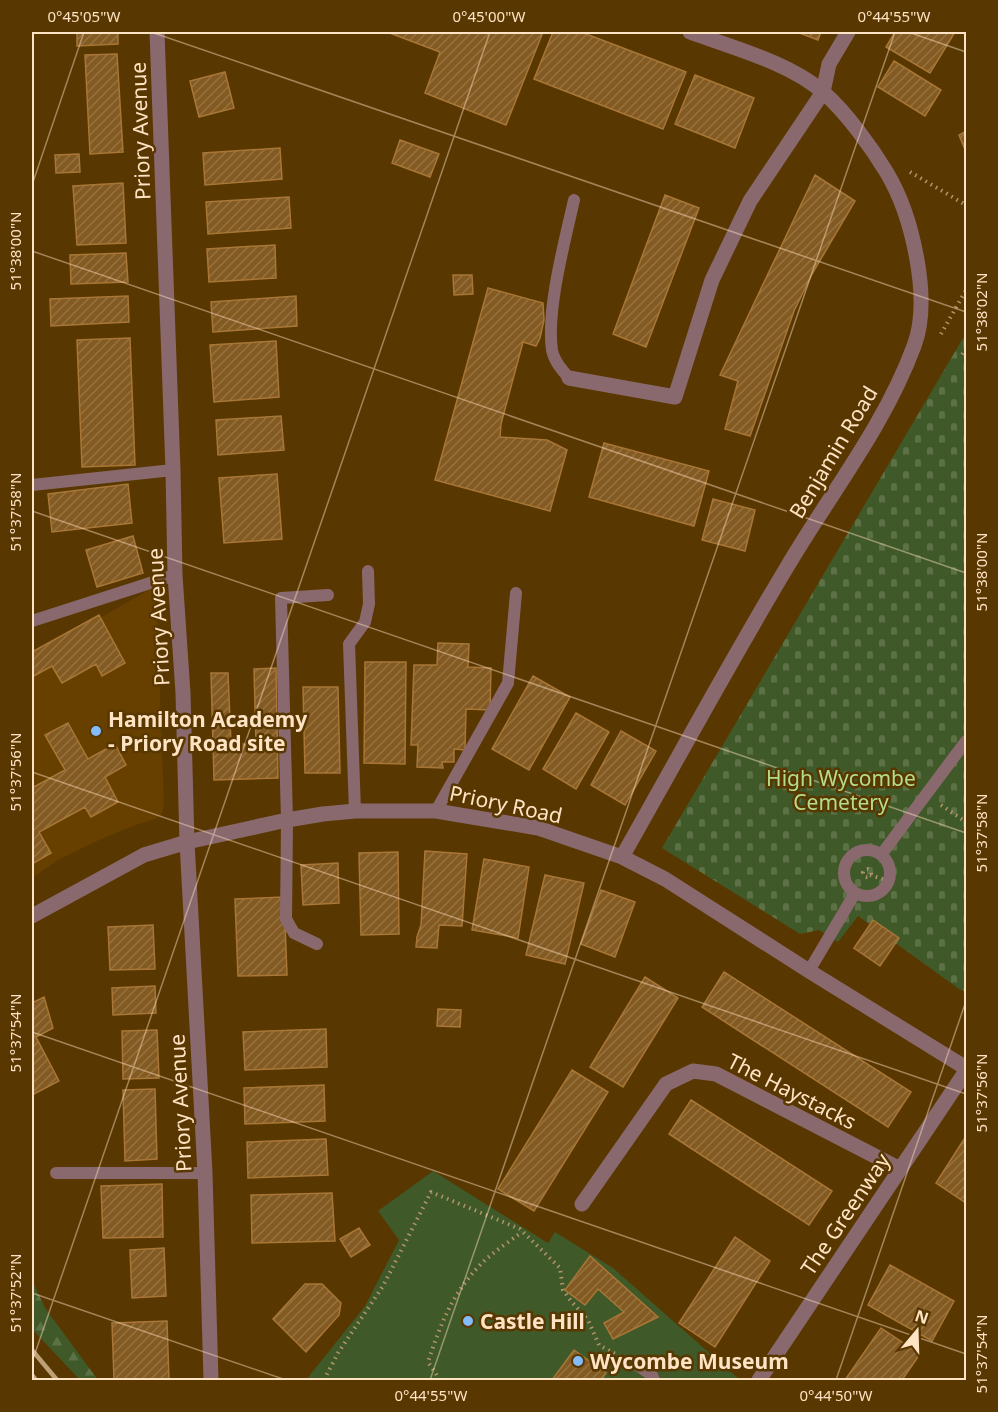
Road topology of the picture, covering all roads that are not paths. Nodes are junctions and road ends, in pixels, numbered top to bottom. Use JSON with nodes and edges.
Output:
{"nodes":[{"id":1,"x":157,"y":32,"type":"edge"},
{"id":2,"x":690,"y":32,"type":"edge"},
{"id":3,"x":848,"y":32,"type":"edge"},
{"id":4,"x":823,"y":92,"type":"junction"},
{"id":5,"x":574,"y":200,"type":"dead end"},
{"id":6,"x":568,"y":378,"type":"joint"},
{"id":7,"x":173,"y":470,"type":"junction"},
{"id":8,"x":32,"y":485,"type":"edge"},
{"id":9,"x":368,"y":571,"type":"dead end"},
{"id":10,"x":175,"y":575,"type":"junction"},
{"id":11,"x":516,"y":593,"type":"dead end"},
{"id":12,"x":328,"y":595,"type":"dead end"},
{"id":13,"x":32,"y":621,"type":"edge"},
{"id":14,"x":966,"y":741,"type":"edge"},
{"id":15,"x":355,"y":811,"type":"junction"},
{"id":16,"x":436,"y":811,"type":"junction"},
{"id":17,"x":287,"y":820,"type":"junction"},
{"id":18,"x":187,"y":842,"type":"junction"},
{"id":19,"x":881,"y":855,"type":"junction"},
{"id":20,"x":622,"y":857,"type":"junction"},
{"id":21,"x":855,"y":893,"type":"junction"},
{"id":22,"x":32,"y":916,"type":"edge"},
{"id":23,"x":318,"y":944,"type":"dead end"},
{"id":24,"x":809,"y":971,"type":"junction"},
{"id":25,"x":966,"y":1069,"type":"edge"},
{"id":26,"x":900,"y":1169,"type":"junction"},
{"id":27,"x":56,"y":1173,"type":"dead end"},
{"id":28,"x":205,"y":1173,"type":"junction"},
{"id":29,"x":582,"y":1204,"type":"dead end"},
{"id":30,"x":637,"y":1365,"type":"road end"},
{"id":31,"x":211,"y":1380,"type":"edge"},
{"id":32,"x":654,"y":1380,"type":"edge"},
{"id":33,"x":759,"y":1380,"type":"edge"}],
"edges":[{"from":1,"to":7,"type":"street","name":"Priory Avenue"},
{"from":2,"to":4,"type":"street","name":"Benjamin Road"},
{"from":3,"to":4,"type":"street"},
{"from":4,"to":6,"type":"street"},
{"from":4,"to":20,"type":"street","name":"Benjamin Road"},
{"from":5,"to":6,"type":"lane"},
{"from":7,"to":8,"type":"lane"},
{"from":7,"to":10,"type":"street","name":"Priory Avenue"},
{"from":9,"to":15,"type":"lane"},
{"from":10,"to":13,"type":"lane"},
{"from":10,"to":18,"type":"street","name":"Priory Avenue"},
{"from":11,"to":16,"type":"lane"},
{"from":12,"to":17,"type":"lane"},
{"from":14,"to":19,"type":"lane"},
{"from":15,"to":16,"type":"street","name":"Priory Road"},
{"from":15,"to":17,"type":"street","name":"Priory Road"},
{"from":16,"to":20,"type":"street","name":"Priory Road"},
{"from":17,"to":18,"type":"street","name":"Priory Road"},
{"from":17,"to":23,"type":"lane"},
{"from":18,"to":22,"type":"street","name":"Priory Road"},
{"from":18,"to":28,"type":"street","name":"Priory Avenue"},
{"from":19,"to":21,"type":"lane"},
{"from":19,"to":21,"type":"lane"},
{"from":20,"to":24,"type":"street","name":"Priory Road"},
{"from":21,"to":24,"type":"lane"},
{"from":24,"to":25,"type":"street","name":"Priory Road"},
{"from":25,"to":26,"type":"street","name":"The Greenway"},
{"from":26,"to":29,"type":"street","name":"The Haystacks"},
{"from":26,"to":33,"type":"street","name":"The Greenway"},
{"from":27,"to":28,"type":"lane"},
{"from":28,"to":31,"type":"street","name":"Priory Avenue"},
{"from":30,"to":32,"type":"lane"}]}
